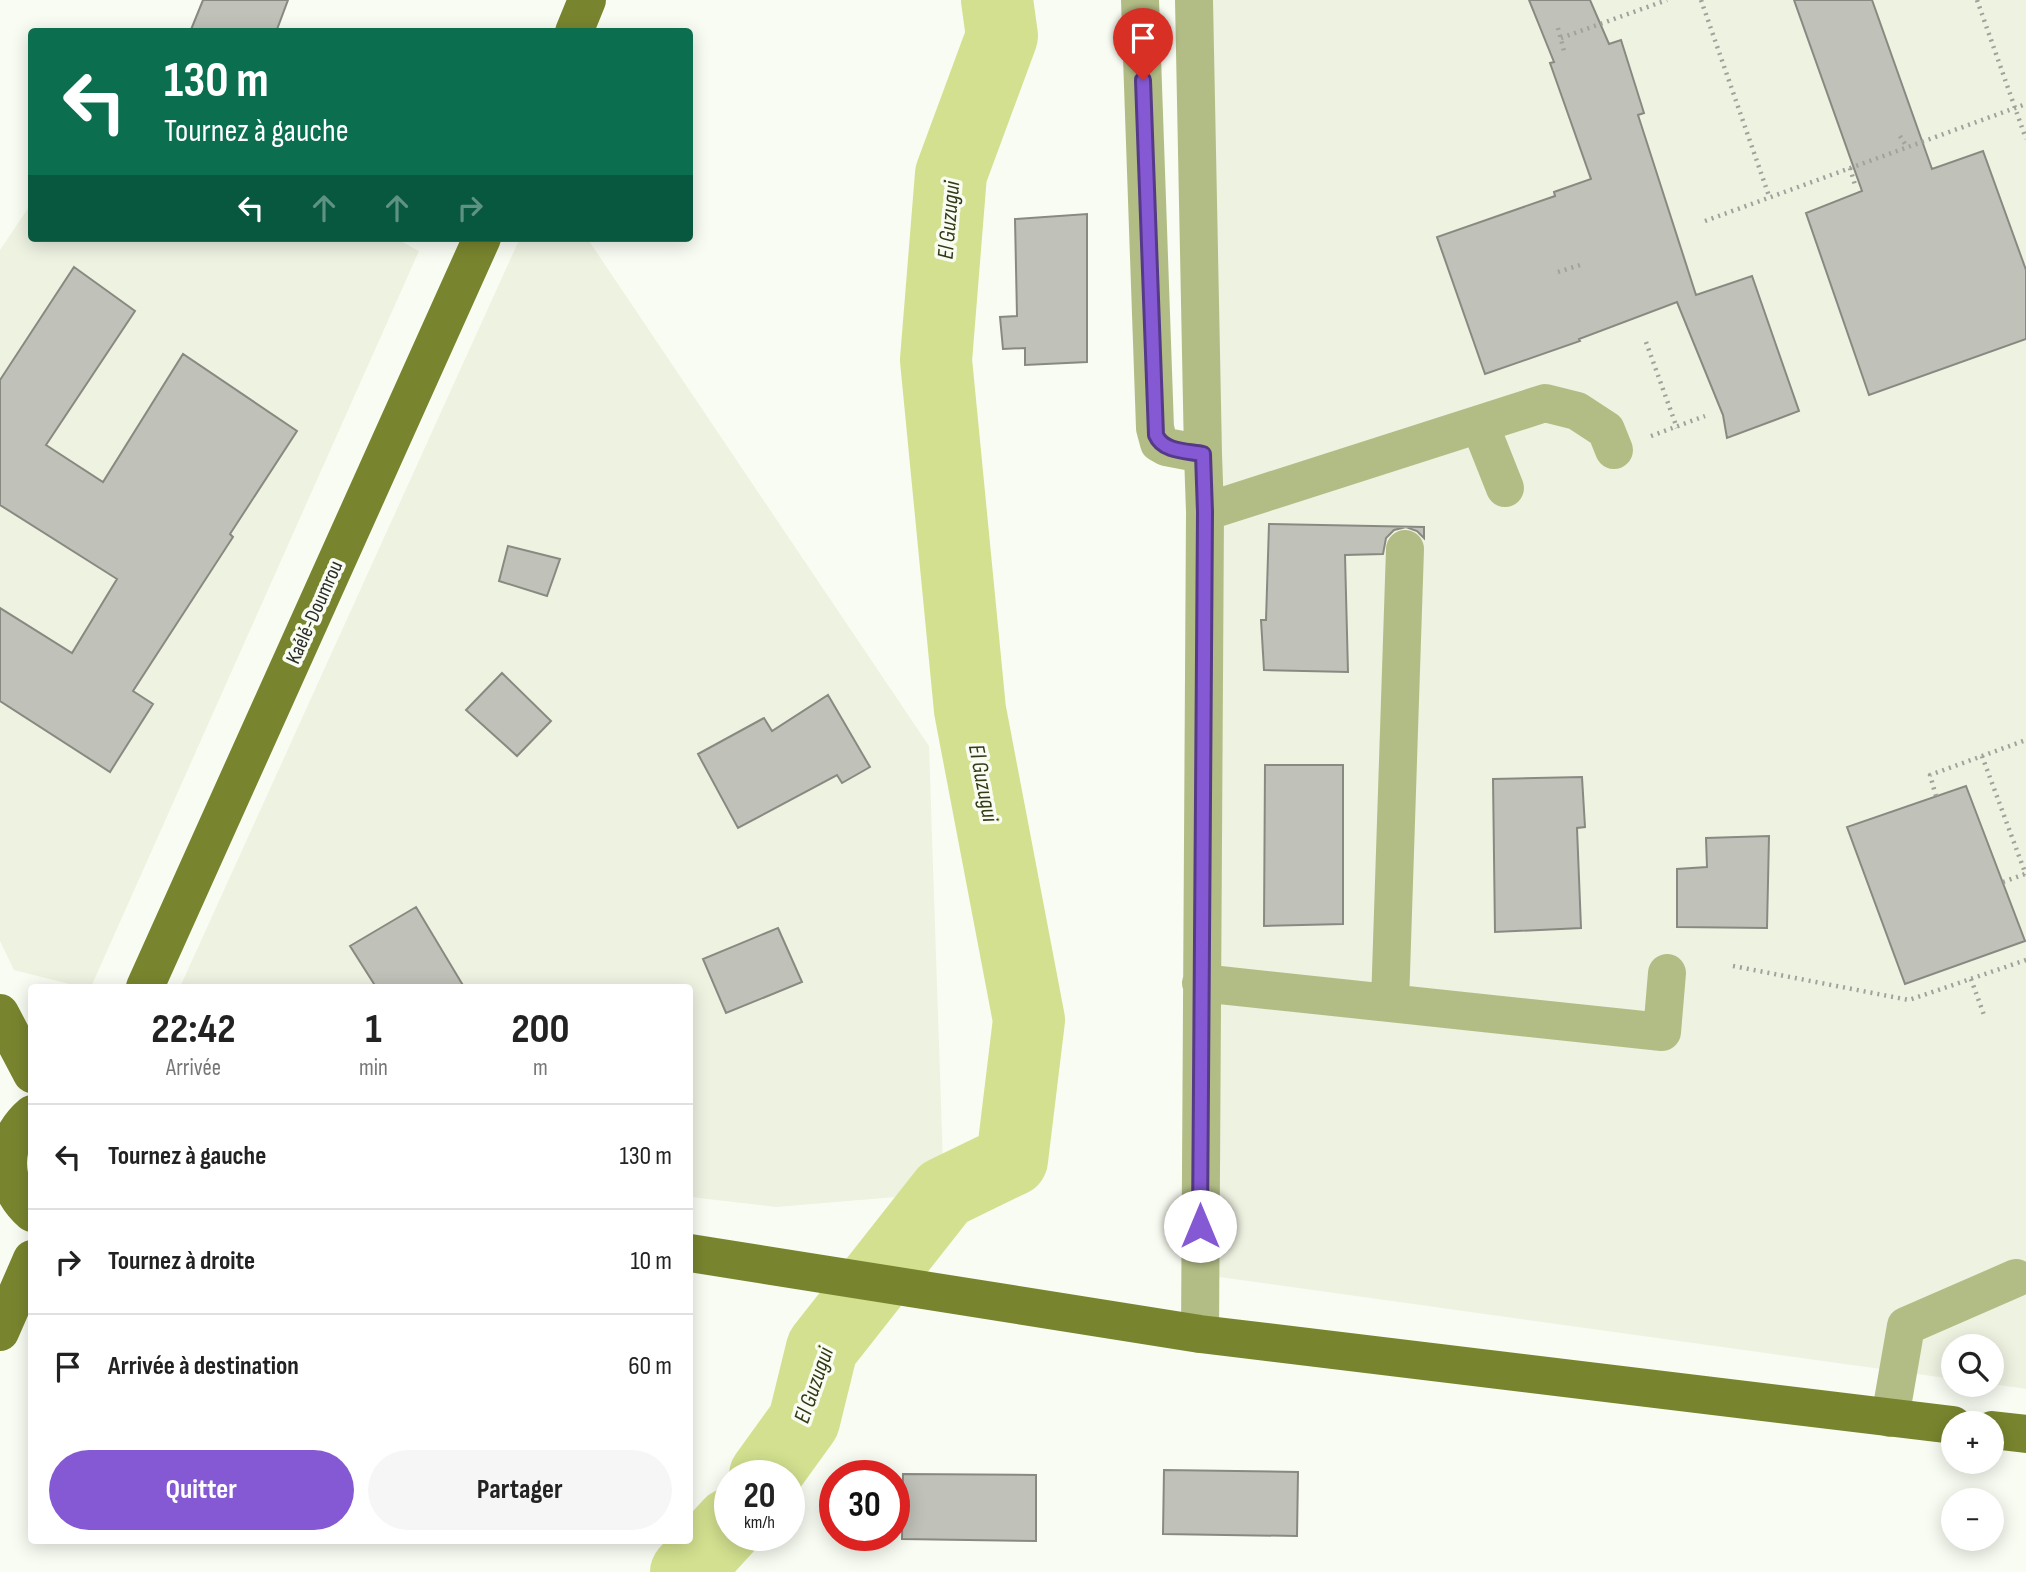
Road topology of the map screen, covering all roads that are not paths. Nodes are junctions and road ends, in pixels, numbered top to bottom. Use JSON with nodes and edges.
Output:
{"nodes":[{"id":1,"x":587,"y":0,"type":"edge"},
{"id":2,"x":1140,"y":0,"type":"edge"},
{"id":3,"x":1194,"y":0,"type":"edge"},
{"id":4,"x":576,"y":28,"type":"edge"},
{"id":5,"x":480,"y":242,"type":"edge"},
{"id":6,"x":1480,"y":425,"type":"junction"},
{"id":7,"x":1614,"y":450,"type":"road end"},
{"id":8,"x":1203,"y":454,"type":"junction"},
{"id":9,"x":1505,"y":488,"type":"dead end"},
{"id":10,"x":1205,"y":512,"type":"junction"},
{"id":11,"x":1405,"y":549,"type":"dead end"},
{"id":12,"x":1667,"y":973,"type":"dead end"},
{"id":13,"x":1201,"y":983,"type":"junction"},
{"id":14,"x":146,"y":984,"type":"edge"},
{"id":15,"x":1390,"y":1003,"type":"junction"},
{"id":16,"x":0,"y":1013,"type":"edge"},
{"id":17,"x":28,"y":1066,"type":"edge"},
{"id":18,"x":28,"y":1118,"type":"edge"},
{"id":19,"x":3,"y":1182,"type":"edge"},
{"id":20,"x":28,"y":1210,"type":"edge"},
{"id":21,"x":693,"y":1254,"type":"edge"},
{"id":22,"x":28,"y":1268,"type":"edge"},
{"id":23,"x":2016,"y":1279,"type":"dead end"},
{"id":24,"x":0,"y":1332,"type":"edge"},
{"id":25,"x":1200,"y":1334,"type":"junction"},
{"id":26,"x":1890,"y":1418,"type":"junction"},
{"id":27,"x":1941,"y":1424,"type":"edge"},
{"id":28,"x":2004,"y":1431,"type":"edge"},
{"id":29,"x":2026,"y":1434,"type":"edge"}],
"edges":[{"from":1,"to":4,"type":"main road"},
{"from":2,"to":8,"type":"street"},
{"from":3,"to":8,"type":"street"},
{"from":5,"to":14,"type":"main road","name":"Kaélé-Doumrou"},
{"from":6,"to":7,"type":"street"},
{"from":6,"to":9,"type":"street"},
{"from":6,"to":10,"type":"street"},
{"from":8,"to":10,"type":"street"},
{"from":10,"to":13,"type":"street"},
{"from":11,"to":15,"type":"street"},
{"from":12,"to":15,"type":"street"},
{"from":13,"to":15,"type":"street"},
{"from":13,"to":25,"type":"street"},
{"from":16,"to":17,"type":"main road"},
{"from":18,"to":19,"type":"main road"},
{"from":19,"to":20,"type":"main road"},
{"from":21,"to":25,"type":"main road"},
{"from":22,"to":24,"type":"main road"},
{"from":23,"to":26,"type":"street"},
{"from":25,"to":26,"type":"main road"},
{"from":26,"to":27,"type":"main road"},
{"from":28,"to":29,"type":"main road"}]}
